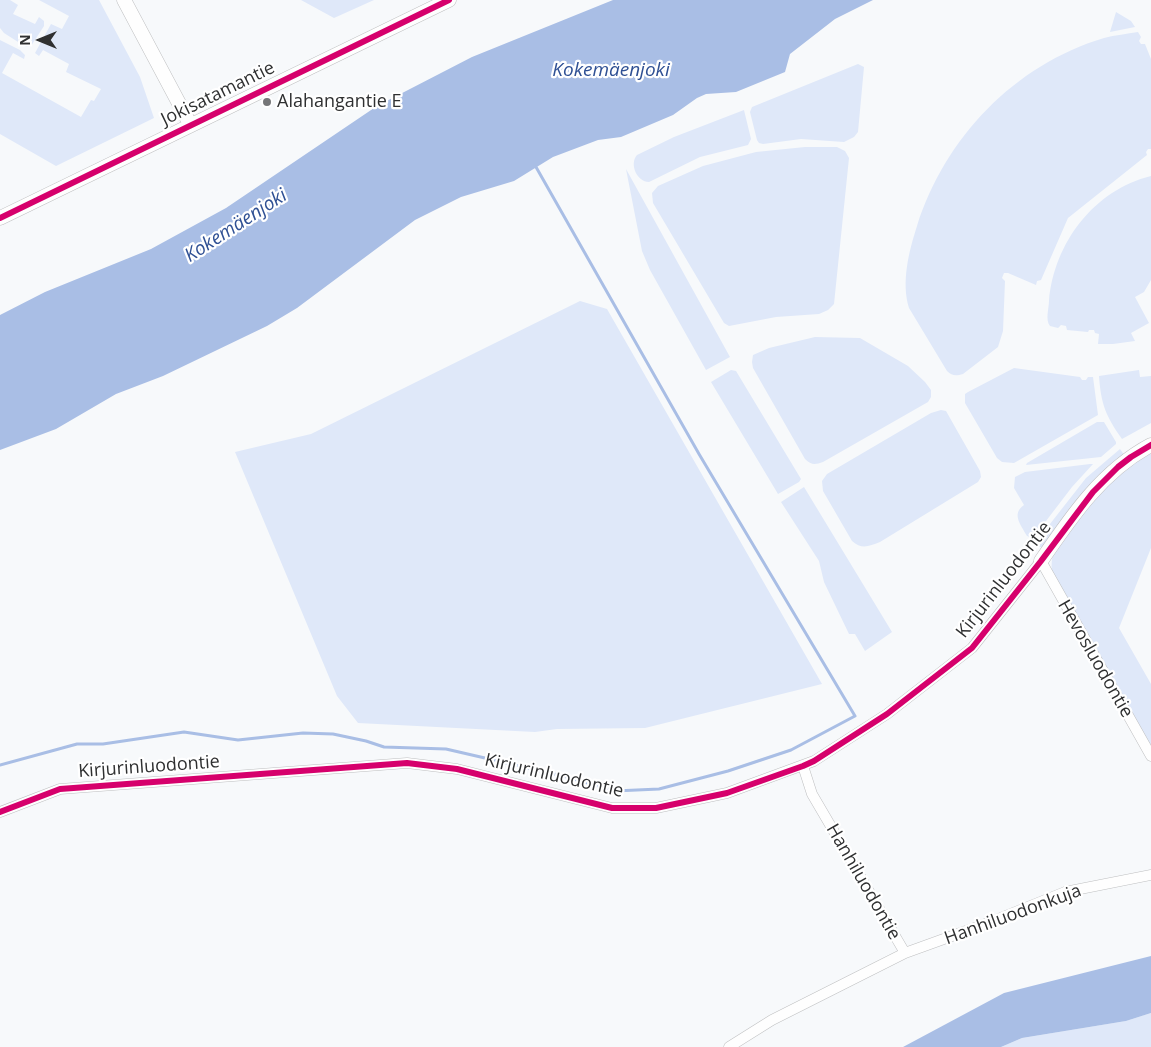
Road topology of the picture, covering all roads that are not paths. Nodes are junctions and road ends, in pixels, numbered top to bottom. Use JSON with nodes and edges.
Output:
{"nodes":[{"id":1,"x":124,"y":0,"type":"edge"},
{"id":2,"x":449,"y":0,"type":"edge"},
{"id":3,"x":190,"y":124,"type":"junction"},
{"id":4,"x":0,"y":218,"type":"edge"},
{"id":5,"x":1151,"y":445,"type":"edge"},
{"id":6,"x":1041,"y":562,"type":"junction"},
{"id":7,"x":1151,"y":756,"type":"edge"},
{"id":8,"x":803,"y":766,"type":"junction"},
{"id":9,"x":0,"y":812,"type":"edge"},
{"id":10,"x":1151,"y":875,"type":"edge"},
{"id":11,"x":905,"y":953,"type":"junction"},
{"id":12,"x":729,"y":1047,"type":"edge"}],
"edges":[{"from":1,"to":3,"type":"street"},
{"from":2,"to":3,"type":"street","name":"Jokisatamantie"},
{"from":3,"to":4,"type":"street","name":"Jokisatamantie"},
{"from":5,"to":6,"type":"street","name":"Kirjurinluodontie"},
{"from":6,"to":7,"type":"street","name":"Hevosluodontie"},
{"from":6,"to":8,"type":"street","name":"Kirjurinluodontie"},
{"from":8,"to":9,"type":"street","name":"Kirjurinluodontie"},
{"from":8,"to":11,"type":"street","name":"Hanhiluodontie"},
{"from":10,"to":11,"type":"street","name":"Hanhiluodonkuja"},
{"from":11,"to":12,"type":"street","name":"Hanhiluodontie"}]}
